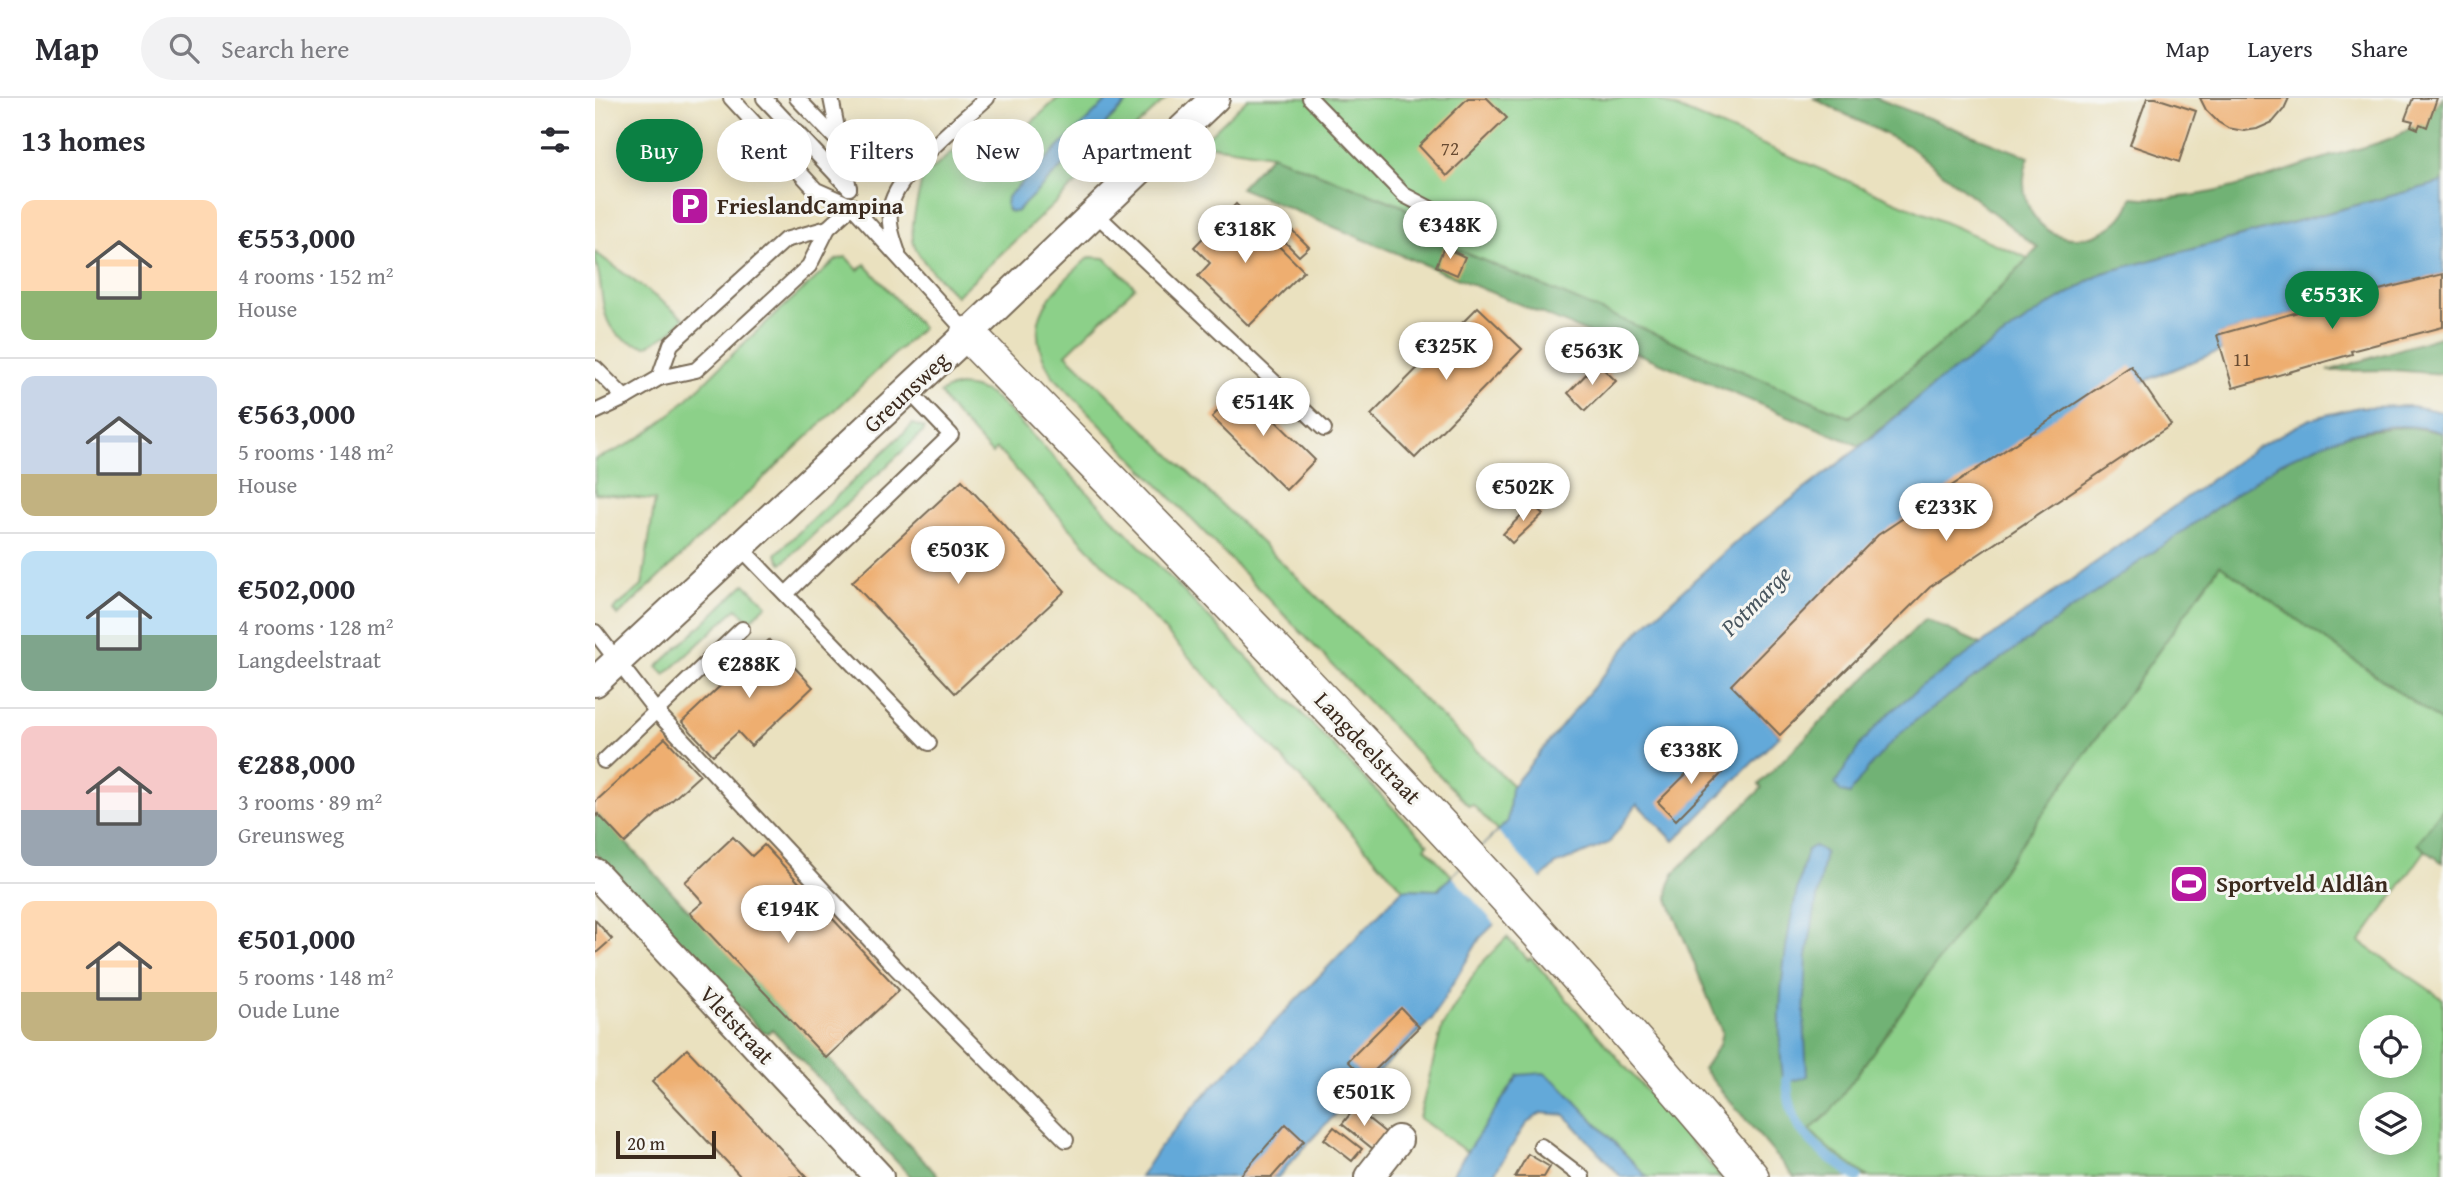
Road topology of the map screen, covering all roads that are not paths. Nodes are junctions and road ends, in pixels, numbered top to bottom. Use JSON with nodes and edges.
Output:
{"nodes":[{"id":1,"x":731,"y":98,"type":"edge"},
{"id":2,"x":764,"y":98,"type":"edge"},
{"id":3,"x":797,"y":98,"type":"edge"},
{"id":4,"x":831,"y":98,"type":"edge"},
{"id":5,"x":987,"y":98,"type":"edge"},
{"id":6,"x":1215,"y":98,"type":"edge"},
{"id":7,"x":1310,"y":98,"type":"edge"},
{"id":8,"x":834,"y":119,"type":"edge"},
{"id":9,"x":826,"y":128,"type":"edge"},
{"id":10,"x":848,"y":182,"type":"edge"},
{"id":11,"x":849,"y":188,"type":"junction"},
{"id":12,"x":852,"y":206,"type":"junction"},
{"id":13,"x":1095,"y":213,"type":"junction"},
{"id":14,"x":828,"y":228,"type":"junction"},
{"id":15,"x":1467,"y":228,"type":"dead end"},
{"id":16,"x":901,"y":261,"type":"junction"},
{"id":17,"x":968,"y":334,"type":"junction"},
{"id":18,"x":595,"y":368,"type":"edge"},
{"id":19,"x":659,"y":378,"type":"junction"},
{"id":20,"x":908,"y":390,"type":"junction"},
{"id":21,"x":625,"y":398,"type":"junction"},
{"id":22,"x":595,"y":412,"type":"edge"},
{"id":23,"x":1324,"y":429,"type":"dead end"},
{"id":24,"x":741,"y":548,"type":"junction"},
{"id":25,"x":786,"y":594,"type":"junction"},
{"id":26,"x":742,"y":629,"type":"dead end"},
{"id":27,"x":595,"y":632,"type":"edge"},
{"id":28,"x":619,"y":662,"type":"junction"},
{"id":29,"x":595,"y":682,"type":"edge"},
{"id":30,"x":656,"y":711,"type":"junction"},
{"id":31,"x":929,"y":743,"type":"dead end"},
{"id":32,"x":604,"y":761,"type":"dead end"},
{"id":33,"x":595,"y":873,"type":"edge"},
{"id":34,"x":1066,"y":1140,"type":"dead end"},
{"id":35,"x":1398,"y":1140,"type":"dead end"},
{"id":36,"x":1541,"y":1146,"type":"dead end"},
{"id":37,"x":879,"y":1177,"type":"edge"},
{"id":38,"x":1369,"y":1177,"type":"edge"},
{"id":39,"x":1582,"y":1177,"type":"edge"},
{"id":40,"x":1751,"y":1177,"type":"edge"}],
"edges":[{"from":1,"to":12,"type":"lane"},
{"from":2,"to":11,"type":"lane"},
{"from":3,"to":9,"type":"lane"},
{"from":4,"to":8,"type":"lane"},
{"from":5,"to":16,"type":"lane"},
{"from":6,"to":13,"type":"street","name":"Greunsweg"},
{"from":7,"to":15,"type":"lane"},
{"from":10,"to":11,"type":"lane"},
{"from":11,"to":12,"type":"lane"},
{"from":12,"to":14,"type":"lane"},
{"from":12,"to":16,"type":"lane"},
{"from":13,"to":17,"type":"street","name":"Greunsweg"},
{"from":13,"to":23,"type":"lane"},
{"from":14,"to":19,"type":"lane"},
{"from":14,"to":19,"type":"lane"},
{"from":16,"to":17,"type":"lane"},
{"from":17,"to":20,"type":"street","name":"Greunsweg"},
{"from":17,"to":40,"type":"street","name":"Langdeelstraat"},
{"from":18,"to":21,"type":"lane"},
{"from":19,"to":21,"type":"lane"},
{"from":20,"to":24,"type":"street","name":"Greunsweg"},
{"from":20,"to":25,"type":"lane"},
{"from":21,"to":22,"type":"lane"},
{"from":24,"to":25,"type":"lane"},
{"from":24,"to":28,"type":"street","name":"Greunsweg"},
{"from":25,"to":31,"type":"lane"},
{"from":26,"to":30,"type":"lane"},
{"from":27,"to":28,"type":"lane"},
{"from":28,"to":29,"type":"street","name":"Greunsweg"},
{"from":28,"to":30,"type":"lane"},
{"from":30,"to":32,"type":"lane"},
{"from":30,"to":34,"type":"lane"},
{"from":33,"to":37,"type":"street","name":"Vletstraat"},
{"from":35,"to":38,"type":"street"},
{"from":36,"to":39,"type":"lane"}]}
